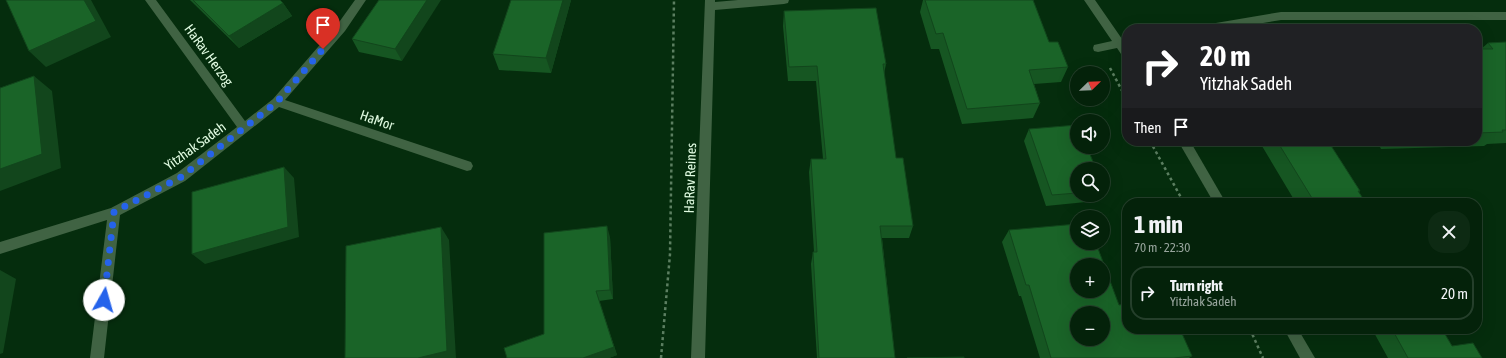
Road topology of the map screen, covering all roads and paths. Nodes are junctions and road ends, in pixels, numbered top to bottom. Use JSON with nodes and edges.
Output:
{"nodes":[{"id":1,"x":150,"y":0,"type":"edge"},
{"id":2,"x":361,"y":0,"type":"edge"},
{"id":3,"x":674,"y":0,"type":"edge"},
{"id":4,"x":784,"y":0,"type":"edge"},
{"id":5,"x":1088,"y":0,"type":"edge"},
{"id":6,"x":711,"y":3,"type":"edge"},
{"id":7,"x":1506,"y":16,"type":"edge"},
{"id":8,"x":1234,"y":24,"type":"edge"},
{"id":9,"x":1122,"y":42,"type":"edge"},
{"id":10,"x":1122,"y":43,"type":"edge"},
{"id":11,"x":1098,"y":48,"type":"dead end"},
{"id":12,"x":277,"y":102,"type":"junction"},
{"id":13,"x":244,"y":128,"type":"junction"},
{"id":14,"x":1153,"y":146,"type":"edge"},
{"id":15,"x":1187,"y":146,"type":"edge"},
{"id":16,"x":467,"y":166,"type":"dead end"},
{"id":17,"x":1181,"y":198,"type":"edge"},
{"id":18,"x":1217,"y":198,"type":"edge"},
{"id":19,"x":114,"y":212,"type":"junction"},
{"id":20,"x":0,"y":248,"type":"edge"},
{"id":21,"x":1252,"y":334,"type":"edge"},
{"id":22,"x":1294,"y":334,"type":"edge"},
{"id":23,"x":97,"y":358,"type":"edge"},
{"id":24,"x":661,"y":358,"type":"edge"},
{"id":25,"x":698,"y":358,"type":"edge"},
{"id":26,"x":1264,"y":358,"type":"edge"},
{"id":27,"x":1308,"y":358,"type":"edge"}],
"edges":[{"from":1,"to":13,"type":"street","name":"HaRav Herzog"},
{"from":2,"to":12,"type":"street","name":"Yitzhak Sadeh"},
{"from":3,"to":24,"type":"path"},
{"from":4,"to":6,"type":"street"},
{"from":5,"to":9,"type":"street"},
{"from":6,"to":25,"type":"street","name":"HaRav Reines"},
{"from":7,"to":8,"type":"street"},
{"from":10,"to":11,"type":"street"},
{"from":12,"to":13,"type":"street","name":"Yitzhak Sadeh"},
{"from":12,"to":16,"type":"street","name":"HaMor"},
{"from":13,"to":19,"type":"street","name":"Yitzhak Sadeh"},
{"from":14,"to":17,"type":"path"},
{"from":15,"to":18,"type":"street"},
{"from":19,"to":20,"type":"street","name":"Yitzhak Sadeh"},
{"from":19,"to":23,"type":"street"},
{"from":21,"to":26,"type":"path"},
{"from":22,"to":27,"type":"street"}]}
